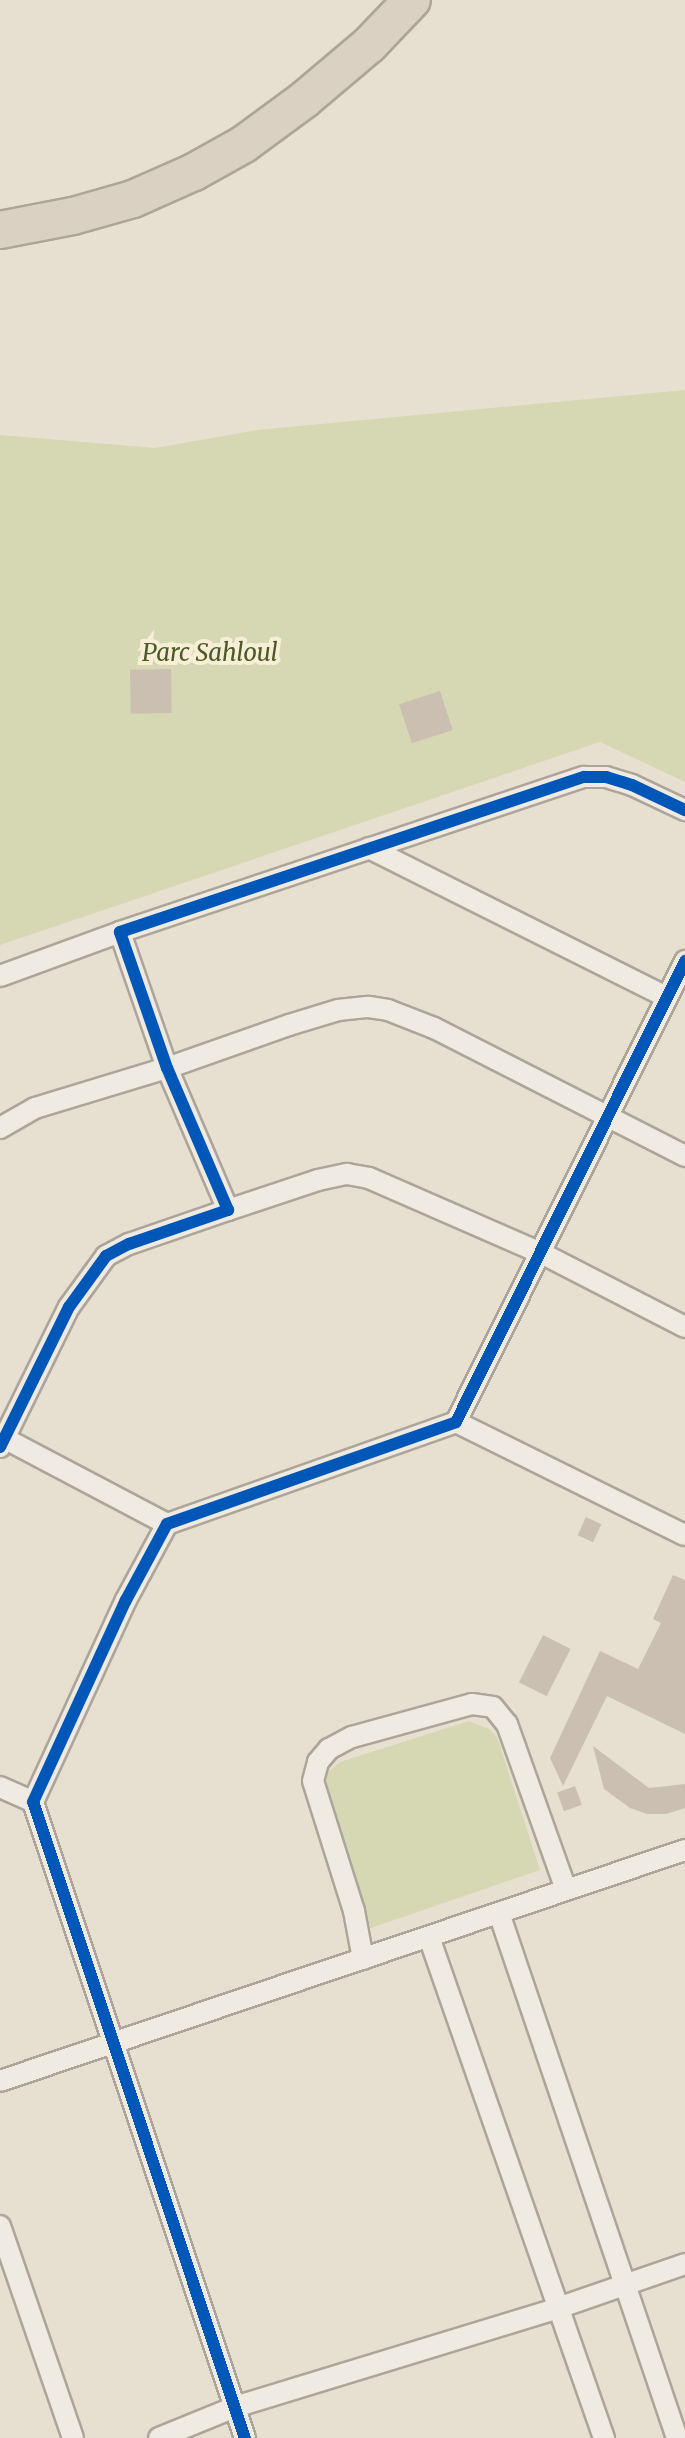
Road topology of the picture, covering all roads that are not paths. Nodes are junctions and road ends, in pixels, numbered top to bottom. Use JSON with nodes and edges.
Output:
{"nodes":[{"id":1,"x":412,"y":0,"type":"edge"},
{"id":2,"x":0,"y":210,"type":"edge"},
{"id":3,"x":73,"y":216,"type":"junction"},
{"id":4,"x":0,"y":230,"type":"edge"},
{"id":5,"x":685,"y":810,"type":"edge"},
{"id":6,"x":369,"y":848,"type":"junction"},
{"id":7,"x":120,"y":932,"type":"junction"},
{"id":8,"x":685,"y":961,"type":"edge"},
{"id":9,"x":0,"y":976,"type":"edge"},
{"id":10,"x":676,"y":988,"type":"edge"},
{"id":11,"x":167,"y":1068,"type":"junction"},
{"id":12,"x":607,"y":1118,"type":"junction"},
{"id":13,"x":0,"y":1128,"type":"edge"},
{"id":14,"x":685,"y":1156,"type":"edge"},
{"id":15,"x":228,"y":1210,"type":"junction"},
{"id":16,"x":541,"y":1253,"type":"junction"},
{"id":17,"x":685,"y":1327,"type":"edge"},
{"id":18,"x":456,"y":1422,"type":"junction"},
{"id":19,"x":1,"y":1440,"type":"edge"},
{"id":20,"x":167,"y":1524,"type":"junction"},
{"id":21,"x":685,"y":1535,"type":"edge"},
{"id":22,"x":0,"y":1787,"type":"edge"},
{"id":23,"x":33,"y":1802,"type":"junction"},
{"id":24,"x":685,"y":1850,"type":"edge"},
{"id":25,"x":566,"y":1890,"type":"junction"},
{"id":26,"x":499,"y":1913,"type":"junction"},
{"id":27,"x":429,"y":1937,"type":"junction"},
{"id":28,"x":363,"y":1959,"type":"junction"},
{"id":29,"x":114,"y":2043,"type":"junction"},
{"id":30,"x":0,"y":2081,"type":"edge"},
{"id":31,"x":0,"y":2226,"type":"edge"},
{"id":32,"x":685,"y":2264,"type":"edge"},
{"id":33,"x":626,"y":2284,"type":"junction"},
{"id":34,"x":558,"y":2308,"type":"junction"},
{"id":35,"x":235,"y":2407,"type":"junction"},
{"id":36,"x":73,"y":2438,"type":"edge"},
{"id":37,"x":159,"y":2438,"type":"edge"},
{"id":38,"x":245,"y":2438,"type":"edge"},
{"id":39,"x":604,"y":2438,"type":"edge"},
{"id":40,"x":677,"y":2438,"type":"edge"}],
"edges":[{"from":1,"to":3,"type":"highway"},
{"from":2,"to":3,"type":"highway"},
{"from":3,"to":4,"type":"highway"},
{"from":5,"to":6,"type":"street"},
{"from":6,"to":7,"type":"street"},
{"from":6,"to":10,"type":"street"},
{"from":7,"to":9,"type":"street"},
{"from":7,"to":11,"type":"street"},
{"from":8,"to":10,"type":"street"},
{"from":10,"to":12,"type":"street"},
{"from":11,"to":12,"type":"street"},
{"from":11,"to":13,"type":"street"},
{"from":11,"to":15,"type":"street"},
{"from":12,"to":14,"type":"street"},
{"from":12,"to":16,"type":"street"},
{"from":15,"to":16,"type":"street"},
{"from":15,"to":19,"type":"street"},
{"from":16,"to":17,"type":"street"},
{"from":16,"to":18,"type":"street"},
{"from":18,"to":20,"type":"street"},
{"from":18,"to":21,"type":"street"},
{"from":19,"to":20,"type":"street"},
{"from":20,"to":23,"type":"street"},
{"from":22,"to":23,"type":"street"},
{"from":23,"to":29,"type":"street"},
{"from":24,"to":25,"type":"street"},
{"from":25,"to":26,"type":"street"},
{"from":25,"to":28,"type":"street"},
{"from":26,"to":27,"type":"street"},
{"from":26,"to":33,"type":"street"},
{"from":27,"to":28,"type":"street"},
{"from":27,"to":34,"type":"street"},
{"from":28,"to":29,"type":"street"},
{"from":29,"to":30,"type":"street"},
{"from":29,"to":35,"type":"street"},
{"from":31,"to":36,"type":"street"},
{"from":32,"to":33,"type":"street"},
{"from":33,"to":34,"type":"street"},
{"from":33,"to":40,"type":"street"},
{"from":34,"to":35,"type":"street"},
{"from":34,"to":39,"type":"street"},
{"from":35,"to":37,"type":"street"},
{"from":35,"to":38,"type":"street"}]}
